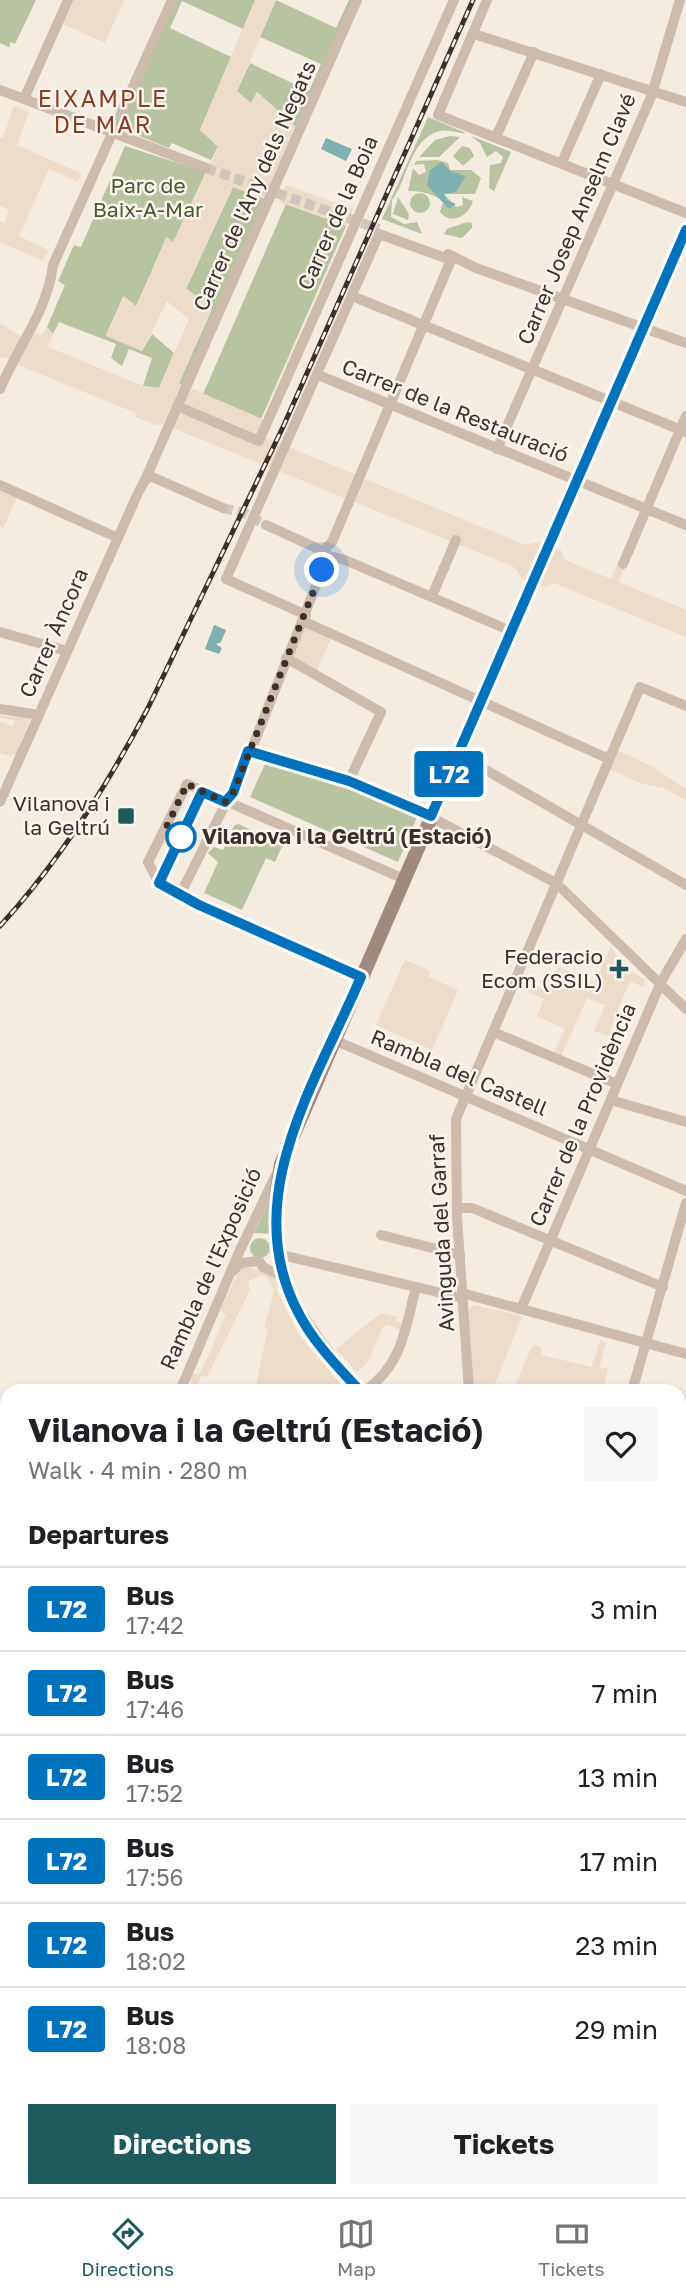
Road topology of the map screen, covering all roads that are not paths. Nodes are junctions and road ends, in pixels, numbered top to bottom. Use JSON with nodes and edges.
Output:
{"nodes":[{"id":1,"x":68,"y":0,"type":"edge"},
{"id":2,"x":172,"y":0,"type":"edge"},
{"id":3,"x":357,"y":0,"type":"edge"},
{"id":4,"x":454,"y":0,"type":"edge"},
{"id":5,"x":487,"y":0,"type":"edge"},
{"id":6,"x":680,"y":0,"type":"edge"},
{"id":7,"x":474,"y":33,"type":"junction"},
{"id":8,"x":534,"y":52,"type":"junction"},
{"id":9,"x":601,"y":74,"type":"junction"},
{"id":10,"x":0,"y":90,"type":"edge"},
{"id":11,"x":653,"y":91,"type":"junction"},
{"id":12,"x":24,"y":99,"type":"junction"},
{"id":13,"x":686,"y":102,"type":"edge"},
{"id":14,"x":113,"y":132,"type":"junction"},
{"id":15,"x":496,"y":137,"type":"junction"},
{"id":16,"x":562,"y":162,"type":"junction"},
{"id":17,"x":206,"y":168,"type":"tunnel mouth"},
{"id":18,"x":614,"y":182,"type":"junction"},
{"id":19,"x":686,"y":213,"type":"edge"},
{"id":20,"x":686,"y":230,"type":"edge"},
{"id":21,"x":453,"y":258,"type":"junction"},
{"id":22,"x":352,"y":296,"type":"junction"},
{"id":23,"x":561,"y":300,"type":"junction"},
{"id":24,"x":423,"y":326,"type":"junction"},
{"id":25,"x":644,"y":328,"type":"junction"},
{"id":26,"x":686,"y":344,"type":"edge"},
{"id":27,"x":532,"y":371,"type":"junction"},
{"id":28,"x":318,"y":375,"type":"junction"},
{"id":29,"x":0,"y":388,"type":"edge"},
{"id":30,"x":611,"y":402,"type":"junction"},
{"id":31,"x":389,"y":404,"type":"junction"},
{"id":32,"x":177,"y":406,"type":"junction"},
{"id":33,"x":686,"y":416,"type":"edge"},
{"id":34,"x":683,"y":431,"type":"edge"},
{"id":35,"x":497,"y":449,"type":"junction"},
{"id":36,"x":148,"y":476,"type":"junction"},
{"id":37,"x":576,"y":482,"type":"junction"},
{"id":38,"x":0,"y":485,"type":"edge"},
{"id":39,"x":223,"y":508,"type":"tunnel mouth"},
{"id":40,"x":646,"y":509,"type":"junction"},
{"id":41,"x":686,"y":525,"type":"edge"},
{"id":42,"x":266,"y":526,"type":"tunnel mouth"},
{"id":43,"x":118,"y":538,"type":"junction"},
{"id":44,"x":456,"y":540,"type":"dead end"},
{"id":45,"x":325,"y":555,"type":"junction"},
{"id":46,"x":623,"y":564,"type":"dead end"},
{"id":47,"x":432,"y":596,"type":"junction"},
{"id":48,"x":305,"y":618,"type":"junction"},
{"id":49,"x":511,"y":631,"type":"junction"},
{"id":50,"x":0,"y":632,"type":"edge"},
{"id":51,"x":67,"y":651,"type":"junction"},
{"id":52,"x":286,"y":658,"type":"junction"},
{"id":53,"x":481,"y":700,"type":"junction"},
{"id":54,"x":686,"y":706,"type":"edge"},
{"id":55,"x":0,"y":709,"type":"edge"},
{"id":56,"x":39,"y":715,"type":"junction"},
{"id":57,"x":248,"y":751,"type":"junction"},
{"id":58,"x":458,"y":754,"type":"junction"},
{"id":59,"x":609,"y":759,"type":"junction"},
{"id":60,"x":349,"y":781,"type":"junction"},
{"id":61,"x":0,"y":802,"type":"edge"},
{"id":62,"x":225,"y":802,"type":"junction"},
{"id":63,"x":431,"y":816,"type":"junction"},
{"id":64,"x":581,"y":825,"type":"junction"},
{"id":65,"x":404,"y":879,"type":"junction"},
{"id":66,"x":556,"y":883,"type":"junction"},
{"id":67,"x":686,"y":885,"type":"edge"},
{"id":68,"x":181,"y":892,"type":"junction"},
{"id":69,"x":686,"y":939,"type":"edge"},
{"id":70,"x":361,"y":977,"type":"junction"},
{"id":71,"x":661,"y":982,"type":"junction"},
{"id":72,"x":686,"y":1009,"type":"edge"},
{"id":73,"x":493,"y":1032,"type":"junction"},
{"id":74,"x":334,"y":1040,"type":"junction"},
{"id":75,"x":617,"y":1084,"type":"junction"},
{"id":76,"x":463,"y":1096,"type":"junction"},
{"id":77,"x":611,"y":1100,"type":"junction"},
{"id":78,"x":686,"y":1122,"type":"edge"},
{"id":79,"x":589,"y":1150,"type":"junction"},
{"id":80,"x":281,"y":1164,"type":"junction"},
{"id":81,"x":686,"y":1191,"type":"edge"},
{"id":82,"x":686,"y":1203,"type":"edge"},
{"id":83,"x":458,"y":1208,"type":"junction"},
{"id":84,"x":381,"y":1235,"type":"dead end"},
{"id":85,"x":550,"y":1241,"type":"junction"},
{"id":86,"x":278,"y":1254,"type":"junction"},
{"id":87,"x":460,"y":1255,"type":"junction"},
{"id":88,"x":232,"y":1272,"type":"junction"},
{"id":89,"x":282,"y":1276,"type":"junction"},
{"id":90,"x":416,"y":1287,"type":"junction"},
{"id":91,"x":663,"y":1287,"type":"junction"},
{"id":92,"x":462,"y":1295,"type":"junction"},
{"id":93,"x":521,"y":1309,"type":"junction"},
{"id":94,"x":646,"y":1342,"type":"junction"},
{"id":95,"x":686,"y":1354,"type":"edge"},
{"id":96,"x":183,"y":1384,"type":"edge"},
{"id":97,"x":357,"y":1384,"type":"edge"},
{"id":98,"x":374,"y":1384,"type":"edge"},
{"id":99,"x":468,"y":1384,"type":"edge"},
{"id":100,"x":634,"y":1384,"type":"edge"}],
"edges":[{"from":1,"to":12,"type":"street"},
{"from":2,"to":14,"type":"street"},
{"from":3,"to":32,"type":"street","name":"Carrer de l'Any dels Negats"},
{"from":4,"to":32,"type":"street","name":"Carrer de la Boia"},
{"from":5,"to":7,"type":"street"},
{"from":6,"to":11,"type":"street","name":"Carrer Josep Anselm Clavé"},
{"from":7,"to":8,"type":"street"},
{"from":7,"to":15,"type":"street"},
{"from":8,"to":9,"type":"street"},
{"from":8,"to":15,"type":"street"},
{"from":9,"to":11,"type":"street"},
{"from":9,"to":16,"type":"street"},
{"from":10,"to":12,"type":"street"},
{"from":11,"to":13,"type":"street"},
{"from":11,"to":18,"type":"street","name":"Carrer Josep Anselm Clavé"},
{"from":12,"to":14,"type":"street"},
{"from":14,"to":17,"type":"street"},
{"from":14,"to":29,"type":"street"},
{"from":15,"to":16,"type":"street"},
{"from":16,"to":18,"type":"street"},
{"from":18,"to":19,"type":"street"},
{"from":18,"to":23,"type":"street","name":"Carrer Josep Anselm Clavé"},
{"from":20,"to":25,"type":"street","name":"Rambla de l'Exposició"},
{"from":21,"to":22,"type":"street"},
{"from":21,"to":23,"type":"street"},
{"from":21,"to":24,"type":"street"},
{"from":22,"to":24,"type":"street"},
{"from":22,"to":28,"type":"street"},
{"from":23,"to":25,"type":"street"},
{"from":23,"to":27,"type":"street","name":"Carrer Josep Anselm Clavé"},
{"from":24,"to":27,"type":"street"},
{"from":24,"to":31,"type":"street"},
{"from":25,"to":26,"type":"street"},
{"from":25,"to":30,"type":"street","name":"Rambla de l'Exposició"},
{"from":27,"to":30,"type":"street"},
{"from":27,"to":35,"type":"street","name":"Carrer Josep Anselm Clavé"},
{"from":28,"to":31,"type":"street","name":"Carrer de la Restauració"},
{"from":28,"to":48,"type":"street"},
{"from":30,"to":34,"type":"street"},
{"from":30,"to":37,"type":"street","name":"Rambla de l'Exposició"},
{"from":31,"to":35,"type":"street","name":"Carrer de la Restauració"},
{"from":31,"to":45,"type":"street"},
{"from":32,"to":36,"type":"street","name":"Carrer Àncora"},
{"from":33,"to":34,"type":"street"},
{"from":34,"to":40,"type":"street"},
{"from":35,"to":37,"type":"street","name":"Carrer de la Restauració"},
{"from":36,"to":39,"type":"street"},
{"from":36,"to":43,"type":"street","name":"Carrer Àncora"},
{"from":37,"to":40,"type":"street","name":"Carrer de la Restauració"},
{"from":37,"to":49,"type":"street","name":"Rambla de l'Exposició"},
{"from":38,"to":43,"type":"street"},
{"from":40,"to":41,"type":"street","name":"Carrer de la Restauració"},
{"from":40,"to":46,"type":"street"},
{"from":42,"to":45,"type":"street"},
{"from":43,"to":51,"type":"street","name":"Carrer Àncora"},
{"from":44,"to":47,"type":"street"},
{"from":45,"to":47,"type":"street"},
{"from":45,"to":48,"type":"street"},
{"from":47,"to":49,"type":"street"},
{"from":48,"to":52,"type":"street"},
{"from":48,"to":53,"type":"street"},
{"from":49,"to":53,"type":"street","name":"Rambla de l'Exposició"},
{"from":50,"to":51,"type":"street"},
{"from":51,"to":56,"type":"street","name":"Carrer Àncora"},
{"from":52,"to":57,"type":"street"},
{"from":52,"to":60,"type":"street"},
{"from":53,"to":58,"type":"street","name":"Rambla de l'Exposició"},
{"from":53,"to":59,"type":"street"},
{"from":54,"to":59,"type":"street","name":"Avinguda del Garraf"},
{"from":55,"to":56,"type":"street"},
{"from":56,"to":61,"type":"street","name":"Carrer Àncora"},
{"from":57,"to":60,"type":"street"},
{"from":57,"to":62,"type":"street"},
{"from":58,"to":63,"type":"street","name":"Rambla de l'Exposició"},
{"from":58,"to":64,"type":"street"},
{"from":59,"to":64,"type":"street","name":"Avinguda del Garraf"},
{"from":60,"to":63,"type":"street"},
{"from":62,"to":65,"type":"street"},
{"from":62,"to":68,"type":"street"},
{"from":62,"to":68,"type":"street"},
{"from":63,"to":65,"type":"street","name":"Rambla de l'Exposició"},
{"from":63,"to":66,"type":"street"},
{"from":64,"to":66,"type":"street","name":"Avinguda del Garraf"},
{"from":64,"to":67,"type":"street"},
{"from":65,"to":70,"type":"street","name":"Rambla de l'Exposició"},
{"from":66,"to":71,"type":"street"},
{"from":66,"to":73,"type":"street","name":"Avinguda del Garraf"},
{"from":68,"to":70,"type":"street"},
{"from":69,"to":71,"type":"street","name":"Carrer de la Providència"},
{"from":70,"to":74,"type":"street","name":"Rambla de l'Exposició"},
{"from":71,"to":72,"type":"street"},
{"from":71,"to":75,"type":"street","name":"Carrer de la Providència"},
{"from":73,"to":75,"type":"street"},
{"from":73,"to":76,"type":"street","name":"Avinguda del Garraf"},
{"from":74,"to":76,"type":"street","name":"Rambla del Castell"},
{"from":74,"to":80,"type":"street","name":"Rambla de l'Exposició"},
{"from":75,"to":77,"type":"street","name":"Carrer de la Providència"},
{"from":76,"to":79,"type":"street","name":"Rambla del Castell"},
{"from":76,"to":83,"type":"street","name":"Avinguda del Garraf"},
{"from":77,"to":78,"type":"street"},
{"from":77,"to":79,"type":"street","name":"Carrer de la Providència"},
{"from":79,"to":81,"type":"street","name":"Rambla del Castell"},
{"from":79,"to":85,"type":"street","name":"Carrer de la Providència"},
{"from":80,"to":86,"type":"street","name":"Rambla de l'Exposició"},
{"from":80,"to":88,"type":"street","name":"Rambla de l'Exposició"},
{"from":82,"to":91,"type":"street"},
{"from":83,"to":85,"type":"street"},
{"from":83,"to":87,"type":"street","name":"Avinguda del Garraf"},
{"from":84,"to":87,"type":"street"},
{"from":85,"to":91,"type":"street"},
{"from":85,"to":93,"type":"street","name":"Carrer de la Providència"},
{"from":86,"to":89,"type":"street","name":"Rambla de l'Exposició"},
{"from":86,"to":90,"type":"street"},
{"from":87,"to":92,"type":"street","name":"Avinguda del Garraf"},
{"from":88,"to":89,"type":"street"},
{"from":88,"to":96,"type":"street","name":"Rambla de l'Exposició"},
{"from":89,"to":97,"type":"street","name":"Rambla de l'Exposició"},
{"from":90,"to":92,"type":"street"},
{"from":90,"to":98,"type":"street"},
{"from":91,"to":94,"type":"street"},
{"from":92,"to":93,"type":"street"},
{"from":92,"to":99,"type":"street","name":"Avinguda del Garraf"},
{"from":93,"to":94,"type":"street"},
{"from":94,"to":95,"type":"street"},
{"from":94,"to":100,"type":"street"}]}
